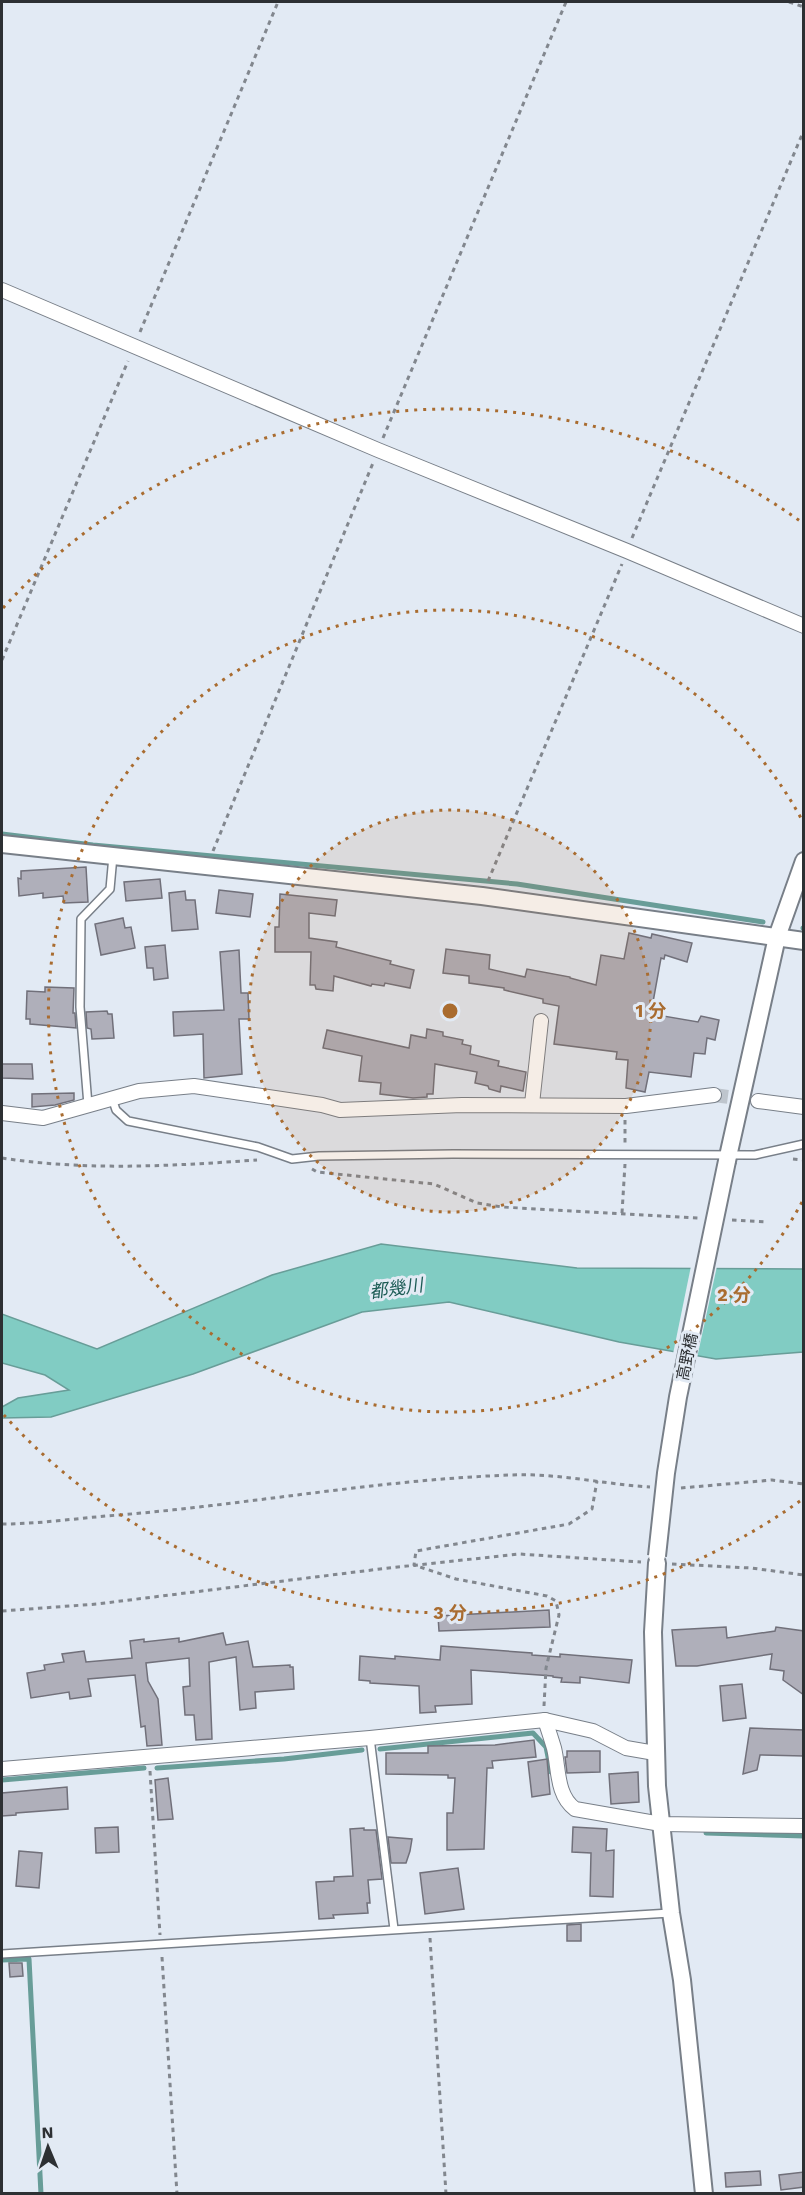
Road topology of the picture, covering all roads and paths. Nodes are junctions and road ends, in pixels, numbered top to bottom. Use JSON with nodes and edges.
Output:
{"nodes":[{"id":1,"x":566,"y":2,"type":"edge"},
{"id":2,"x":789,"y":2,"type":"edge"},
{"id":3,"x":804,"y":8,"type":"edge"},
{"id":4,"x":804,"y":130,"type":"edge"},
{"id":5,"x":2,"y":290,"type":"edge"},
{"id":6,"x":378,"y":450,"type":"junction"},
{"id":7,"x":627,"y":551,"type":"junction"},
{"id":8,"x":804,"y":626,"type":"edge"},
{"id":9,"x":2,"y":844,"type":"edge"},
{"id":10,"x":113,"y":856,"type":"junction"},
{"id":11,"x":804,"y":861,"type":"edge"},
{"id":12,"x":207,"y":867,"type":"junction"},
{"id":13,"x":482,"y":896,"type":"junction"},
{"id":14,"x":777,"y":937,"type":"junction"},
{"id":15,"x":804,"y":941,"type":"edge"},
{"id":16,"x":541,"y":1021,"type":"dead end"},
{"id":17,"x":714,"y":1095,"type":"tunnel mouth"},
{"id":18,"x":112,"y":1098,"type":"junction"},
{"id":19,"x":758,"y":1101,"type":"tunnel mouth"},
{"id":20,"x":532,"y":1104,"type":"junction"},
{"id":21,"x":88,"y":1105,"type":"junction"},
{"id":22,"x":804,"y":1107,"type":"edge"},
{"id":23,"x":2,"y":1113,"type":"edge"},
{"id":24,"x":625,"y":1115,"type":"dead end"},
{"id":25,"x":804,"y":1144,"type":"edge"},
{"id":26,"x":626,"y":1150,"type":"dead end"},
{"id":27,"x":2,"y":1158,"type":"edge"},
{"id":28,"x":728,"y":1158,"type":"junction"},
{"id":29,"x":292,"y":1159,"type":"junction"},
{"id":30,"x":625,"y":1159,"type":"dead end"},
{"id":31,"x":261,"y":1160,"type":"dead end"},
{"id":32,"x":622,"y":1214,"type":"junction"},
{"id":33,"x":710,"y":1219,"type":"dead end"},
{"id":34,"x":721,"y":1219,"type":"dead end"},
{"id":35,"x":767,"y":1222,"type":"dead end"},
{"id":36,"x":597,"y":1481,"type":"junction"},
{"id":37,"x":804,"y":1484,"type":"edge"},
{"id":38,"x":658,"y":1487,"type":"dead end"},
{"id":39,"x":681,"y":1488,"type":"dead end"},
{"id":40,"x":2,"y":1524,"type":"edge"},
{"id":41,"x":656,"y":1561,"type":"junction"},
{"id":42,"x":414,"y":1565,"type":"junction"},
{"id":43,"x":804,"y":1575,"type":"edge"},
{"id":44,"x":2,"y":1611,"type":"edge"},
{"id":45,"x":545,"y":1720,"type":"junction"},
{"id":46,"x":370,"y":1738,"type":"junction"},
{"id":47,"x":655,"y":1753,"type":"junction"},
{"id":48,"x":149,"y":1757,"type":"junction"},
{"id":49,"x":2,"y":1769,"type":"edge"},
{"id":50,"x":661,"y":1824,"type":"junction"},
{"id":51,"x":804,"y":1826,"type":"edge"},
{"id":52,"x":671,"y":1912,"type":"junction"},
{"id":53,"x":429,"y":1927,"type":"junction"},
{"id":54,"x":394,"y":1929,"type":"junction"},
{"id":55,"x":161,"y":1946,"type":"junction"},
{"id":56,"x":2,"y":1954,"type":"edge"},
{"id":57,"x":177,"y":2193,"type":"edge"},
{"id":58,"x":446,"y":2193,"type":"edge"},
{"id":59,"x":704,"y":2193,"type":"edge"}],
"edges":[{"from":1,"to":6,"type":"path"},
{"from":2,"to":3,"type":"path"},
{"from":4,"to":7,"type":"path"},
{"from":5,"to":6,"type":"street"},
{"from":6,"to":7,"type":"street"},
{"from":6,"to":12,"type":"path"},
{"from":7,"to":8,"type":"street"},
{"from":7,"to":13,"type":"path"},
{"from":9,"to":10,"type":"street"},
{"from":10,"to":12,"type":"street"},
{"from":10,"to":21,"type":"lane"},
{"from":11,"to":14,"type":"street","name":"高野橋"},
{"from":12,"to":13,"type":"street"},
{"from":13,"to":14,"type":"street"},
{"from":14,"to":15,"type":"street"},
{"from":14,"to":28,"type":"street","name":"高野橋"},
{"from":16,"to":20,"type":"street"},
{"from":17,"to":20,"type":"street"},
{"from":18,"to":20,"type":"street"},
{"from":18,"to":21,"type":"street"},
{"from":18,"to":29,"type":"lane"},
{"from":19,"to":22,"type":"street"},
{"from":21,"to":23,"type":"street"},
{"from":24,"to":26,"type":"path"},
{"from":25,"to":28,"type":"lane"},
{"from":27,"to":31,"type":"path"},
{"from":28,"to":29,"type":"lane"},
{"from":28,"to":41,"type":"street","name":"高野橋","bridge":true},
{"from":29,"to":32,"type":"path"},
{"from":30,"to":32,"type":"path"},
{"from":32,"to":33,"type":"path"},
{"from":34,"to":35,"type":"path"},
{"from":36,"to":38,"type":"path"},
{"from":36,"to":40,"type":"path"},
{"from":36,"to":42,"type":"path"},
{"from":37,"to":39,"type":"path"},
{"from":41,"to":42,"type":"path"},
{"from":41,"to":43,"type":"path"},
{"from":41,"to":47,"type":"street","name":"高野橋"},
{"from":42,"to":44,"type":"path"},
{"from":42,"to":45,"type":"path"},
{"from":45,"to":46,"type":"street"},
{"from":45,"to":47,"type":"street"},
{"from":45,"to":50,"type":"street"},
{"from":46,"to":48,"type":"street"},
{"from":46,"to":54,"type":"lane"},
{"from":47,"to":50,"type":"street","name":"高野橋"},
{"from":48,"to":49,"type":"street"},
{"from":48,"to":55,"type":"path"},
{"from":50,"to":51,"type":"street"},
{"from":50,"to":52,"type":"street","name":"高野橋"},
{"from":52,"to":53,"type":"lane"},
{"from":52,"to":59,"type":"street","name":"高野橋"},
{"from":53,"to":54,"type":"lane"},
{"from":53,"to":58,"type":"path"},
{"from":54,"to":55,"type":"lane"},
{"from":55,"to":56,"type":"lane"},
{"from":55,"to":57,"type":"path"}]}
